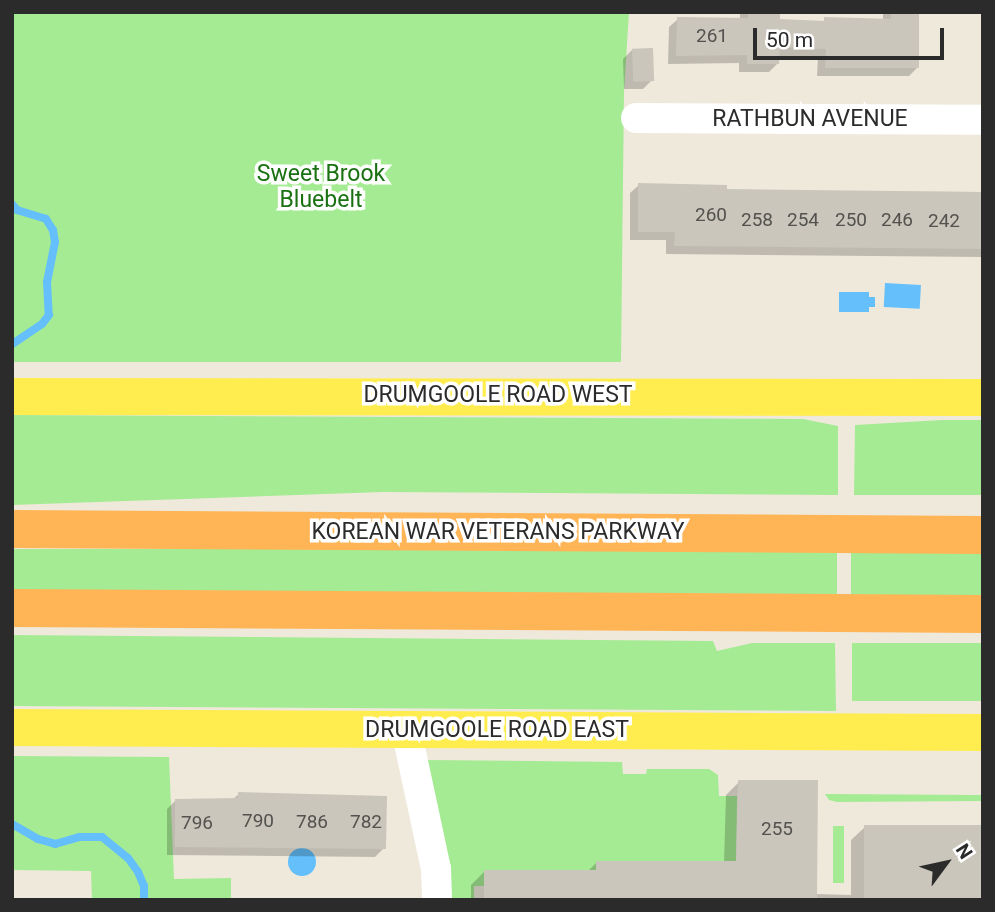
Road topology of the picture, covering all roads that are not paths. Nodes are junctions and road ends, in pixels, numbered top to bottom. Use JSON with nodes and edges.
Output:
{"nodes":[{"id":1,"x":636,"y":118,"type":"dead end"},
{"id":2,"x":983,"y":120,"type":"edge"},
{"id":3,"x":12,"y":396,"type":"edge"},
{"id":4,"x":983,"y":397,"type":"edge"},
{"id":5,"x":12,"y":528,"type":"edge"},
{"id":6,"x":983,"y":535,"type":"edge"},
{"id":7,"x":12,"y":608,"type":"edge"},
{"id":8,"x":878,"y":614,"type":"junction"},
{"id":9,"x":983,"y":614,"type":"edge"},
{"id":10,"x":983,"y":628,"type":"edge"},
{"id":11,"x":12,"y":727,"type":"edge"},
{"id":12,"x":407,"y":729,"type":"junction"},
{"id":13,"x":983,"y":732,"type":"edge"},
{"id":14,"x":437,"y":900,"type":"edge"}],
"edges":[{"from":1,"to":2,"type":"street","name":"RATHBUN AVENUE"},
{"from":3,"to":4,"type":"main road","name":"DRUMGOOLE ROAD WEST"},
{"from":5,"to":6,"type":"highway","name":"KOREAN WAR VETERANS PARKWAY"},
{"from":7,"to":8,"type":"highway"},
{"from":8,"to":9,"type":"highway"},
{"from":8,"to":10,"type":"highway"},
{"from":11,"to":12,"type":"main road","name":"DRUMGOOLE ROAD EAST"},
{"from":12,"to":13,"type":"main road","name":"DRUMGOOLE ROAD EAST"},
{"from":12,"to":14,"type":"street"}]}
